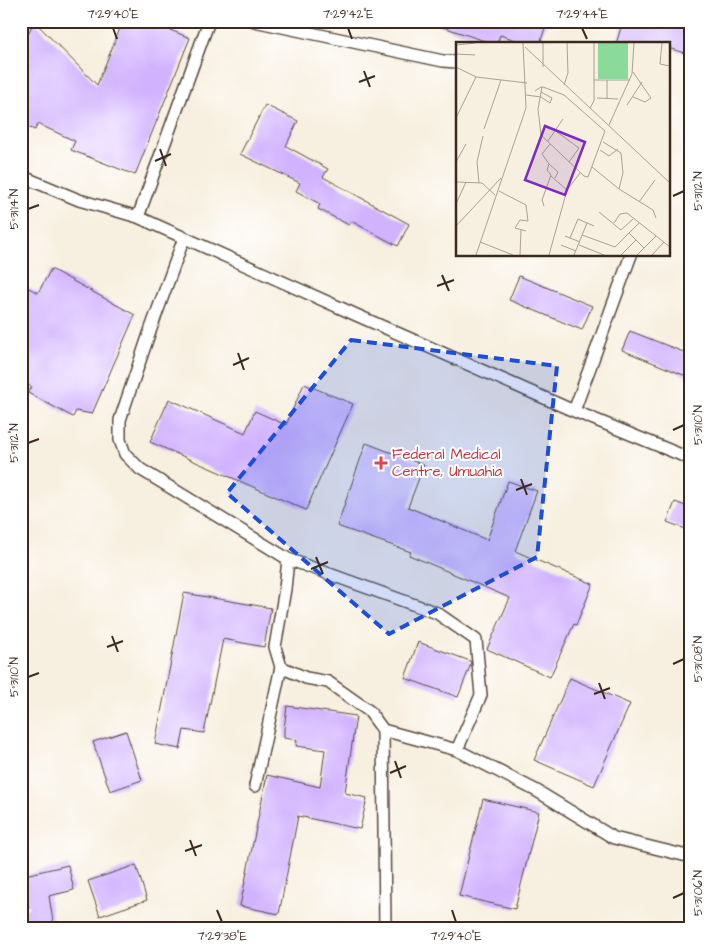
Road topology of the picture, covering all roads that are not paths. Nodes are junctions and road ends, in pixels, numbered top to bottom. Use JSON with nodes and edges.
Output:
{"nodes":[{"id":1,"x":209,"y":21,"type":"edge"},
{"id":2,"x":254,"y":21,"type":"edge"},
{"id":3,"x":456,"y":62,"type":"edge"},
{"id":4,"x":21,"y":176,"type":"edge"},
{"id":5,"x":138,"y":217,"type":"junction"},
{"id":6,"x":184,"y":238,"type":"junction"},
{"id":7,"x":631,"y":256,"type":"edge"},
{"id":8,"x":574,"y":411,"type":"junction"},
{"id":9,"x":691,"y":459,"type":"edge"},
{"id":10,"x":288,"y":559,"type":"junction"},
{"id":11,"x":281,"y":668,"type":"junction"},
{"id":12,"x":383,"y":730,"type":"junction"},
{"id":13,"x":457,"y":750,"type":"junction"},
{"id":14,"x":255,"y":786,"type":"dead end"},
{"id":15,"x":691,"y":857,"type":"edge"},
{"id":16,"x":385,"y":928,"type":"edge"}],
"edges":[{"from":1,"to":5,"type":"lane"},
{"from":2,"to":3,"type":"lane"},
{"from":4,"to":5,"type":"lane"},
{"from":5,"to":6,"type":"lane"},
{"from":6,"to":8,"type":"lane"},
{"from":6,"to":10,"type":"lane"},
{"from":7,"to":8,"type":"lane"},
{"from":8,"to":9,"type":"lane"},
{"from":10,"to":11,"type":"lane"},
{"from":10,"to":13,"type":"lane"},
{"from":11,"to":12,"type":"lane"},
{"from":11,"to":14,"type":"lane"},
{"from":12,"to":13,"type":"lane"},
{"from":12,"to":16,"type":"lane"},
{"from":13,"to":15,"type":"lane"}]}
